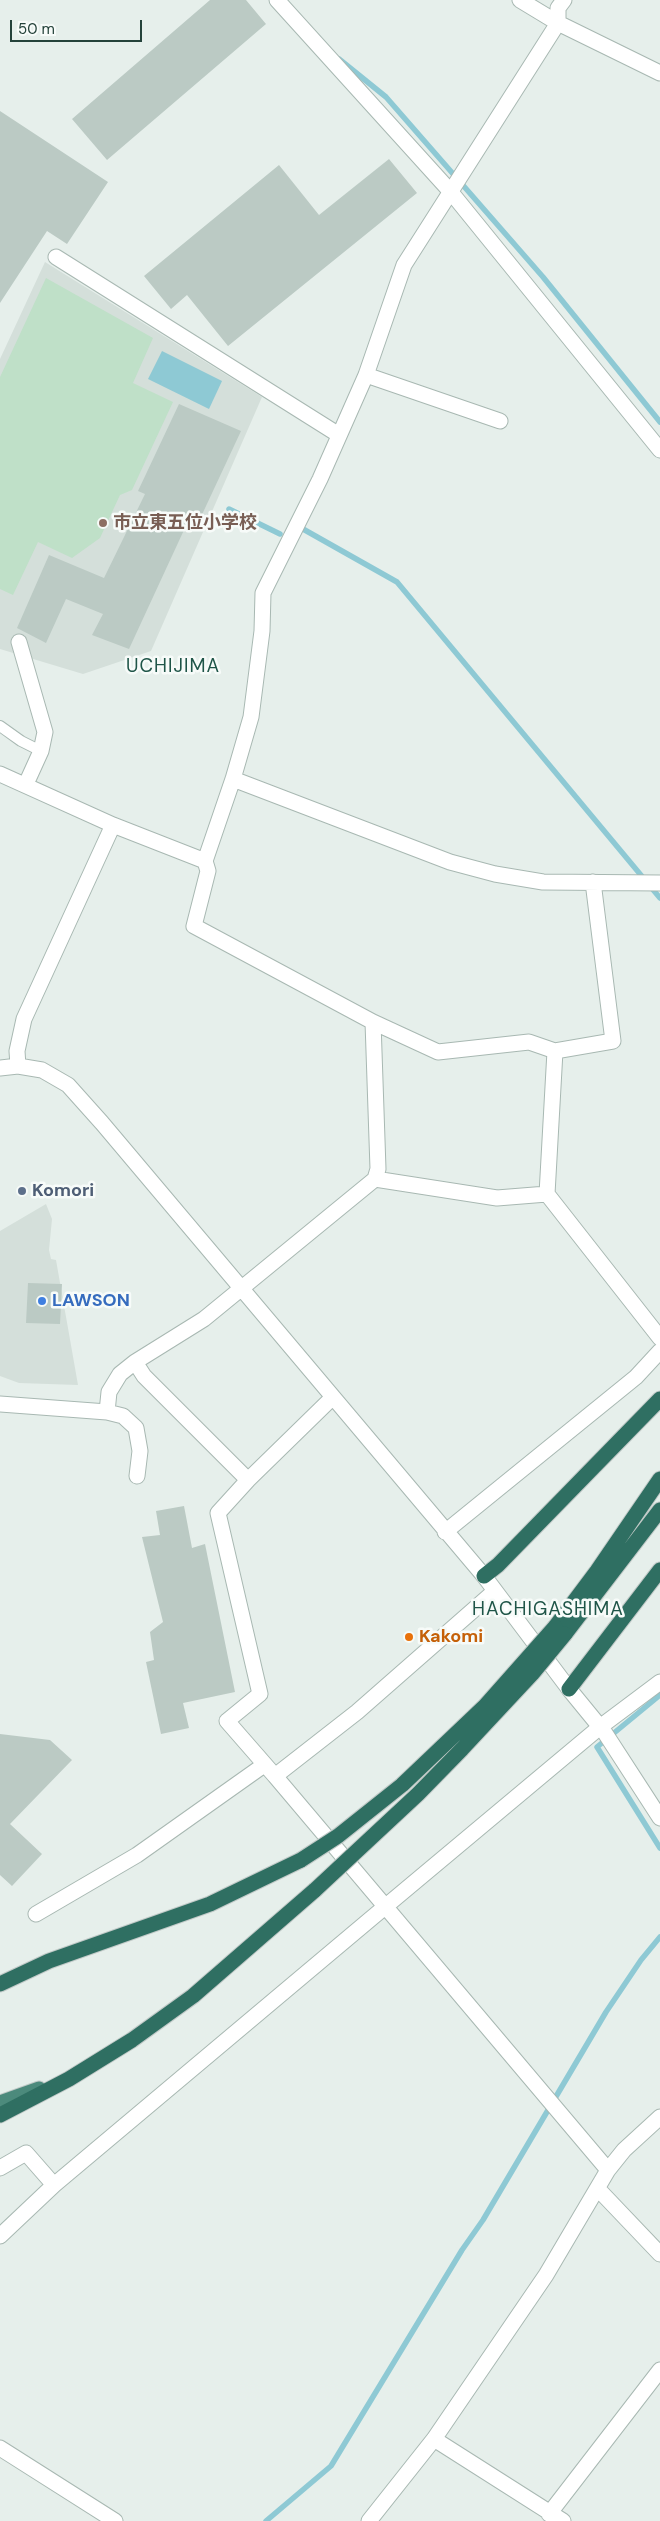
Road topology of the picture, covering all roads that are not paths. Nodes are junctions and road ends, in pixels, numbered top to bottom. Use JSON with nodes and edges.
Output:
{"nodes":[{"id":1,"x":277,"y":0,"type":"edge"},
{"id":2,"x":520,"y":0,"type":"edge"},
{"id":3,"x":564,"y":0,"type":"edge"},
{"id":4,"x":558,"y":23,"type":"junction"},
{"id":5,"x":660,"y":73,"type":"edge"},
{"id":6,"x":450,"y":191,"type":"junction"},
{"id":7,"x":56,"y":257,"type":"dead end"},
{"id":8,"x":366,"y":375,"type":"junction"},
{"id":9,"x":500,"y":421,"type":"dead end"},
{"id":10,"x":339,"y":434,"type":"junction"},
{"id":11,"x":660,"y":450,"type":"edge"},
{"id":12,"x":19,"y":642,"type":"dead end"},
{"id":13,"x":0,"y":726,"type":"edge"},
{"id":14,"x":41,"y":751,"type":"junction"},
{"id":15,"x":0,"y":774,"type":"edge"},
{"id":16,"x":233,"y":779,"type":"junction"},
{"id":17,"x":26,"y":784,"type":"junction"},
{"id":18,"x":113,"y":825,"type":"junction"},
{"id":19,"x":206,"y":861,"type":"junction"},
{"id":20,"x":593,"y":882,"type":"junction"},
{"id":21,"x":660,"y":884,"type":"edge"},
{"id":22,"x":373,"y":1022,"type":"junction"},
{"id":23,"x":555,"y":1051,"type":"junction"},
{"id":24,"x":18,"y":1066,"type":"junction"},
{"id":25,"x":0,"y":1068,"type":"edge"},
{"id":26,"x":375,"y":1179,"type":"junction"},
{"id":27,"x":547,"y":1194,"type":"junction"},
{"id":28,"x":241,"y":1287,"type":"junction"},
{"id":29,"x":660,"y":1338,"type":"edge"},
{"id":30,"x":660,"y":1351,"type":"edge"},
{"id":31,"x":135,"y":1362,"type":"junction"},
{"id":32,"x":333,"y":1397,"type":"junction"},
{"id":33,"x":660,"y":1399,"type":"edge"},
{"id":34,"x":0,"y":1404,"type":"edge"},
{"id":35,"x":106,"y":1412,"type":"junction"},
{"id":36,"x":137,"y":1476,"type":"dead end"},
{"id":37,"x":660,"y":1479,"type":"edge"},
{"id":38,"x":248,"y":1480,"type":"junction"},
{"id":39,"x":660,"y":1510,"type":"edge"},
{"id":40,"x":445,"y":1532,"type":"junction"},
{"id":41,"x":660,"y":1570,"type":"edge"},
{"id":42,"x":484,"y":1576,"type":"junction"},
{"id":43,"x":494,"y":1591,"type":"junction"},
{"id":44,"x":560,"y":1630,"type":"junction"},
{"id":45,"x":660,"y":1682,"type":"edge"},
{"id":46,"x":569,"y":1689,"type":"junction"},
{"id":47,"x":603,"y":1730,"type":"junction"},
{"id":48,"x":264,"y":1765,"type":"junction"},
{"id":49,"x":274,"y":1776,"type":"junction"},
{"id":50,"x":660,"y":1818,"type":"edge"},
{"id":51,"x":386,"y":1906,"type":"junction"},
{"id":52,"x":36,"y":1914,"type":"dead end"},
{"id":53,"x":0,"y":1984,"type":"edge"},
{"id":54,"x":69,"y":2080,"type":"junction"},
{"id":55,"x":0,"y":2103,"type":"edge"},
{"id":56,"x":0,"y":2115,"type":"edge"},
{"id":57,"x":660,"y":2118,"type":"edge"},
{"id":58,"x":0,"y":2168,"type":"edge"},
{"id":59,"x":608,"y":2170,"type":"junction"},
{"id":60,"x":54,"y":2185,"type":"junction"},
{"id":61,"x":598,"y":2189,"type":"junction"},
{"id":62,"x":0,"y":2236,"type":"edge"},
{"id":63,"x":660,"y":2254,"type":"edge"},
{"id":64,"x":660,"y":2370,"type":"edge"},
{"id":65,"x":434,"y":2439,"type":"junction"},
{"id":66,"x":0,"y":2448,"type":"edge"},
{"id":67,"x":556,"y":2517,"type":"edge"},
{"id":68,"x":115,"y":2521,"type":"edge"},
{"id":69,"x":369,"y":2521,"type":"edge"}],
"edges":[{"from":1,"to":6,"type":"street"},
{"from":2,"to":4,"type":"street"},
{"from":3,"to":4,"type":"street"},
{"from":4,"to":5,"type":"street"},
{"from":4,"to":6,"type":"street"},
{"from":6,"to":8,"type":"street"},
{"from":6,"to":11,"type":"street"},
{"from":7,"to":10,"type":"street"},
{"from":8,"to":9,"type":"street"},
{"from":8,"to":10,"type":"street"},
{"from":10,"to":16,"type":"street"},
{"from":12,"to":14,"type":"street"},
{"from":13,"to":14,"type":"lane"},
{"from":14,"to":17,"type":"street"},
{"from":15,"to":17,"type":"street"},
{"from":16,"to":19,"type":"street"},
{"from":16,"to":20,"type":"street"},
{"from":17,"to":18,"type":"street"},
{"from":18,"to":19,"type":"street"},
{"from":18,"to":24,"type":"street"},
{"from":19,"to":22,"type":"street"},
{"from":20,"to":21,"type":"street"},
{"from":20,"to":23,"type":"street"},
{"from":22,"to":23,"type":"street"},
{"from":22,"to":26,"type":"street"},
{"from":23,"to":27,"type":"street"},
{"from":24,"to":25,"type":"street"},
{"from":24,"to":28,"type":"street"},
{"from":26,"to":27,"type":"street"},
{"from":26,"to":28,"type":"street"},
{"from":27,"to":29,"type":"street"},
{"from":28,"to":31,"type":"street"},
{"from":28,"to":32,"type":"street"},
{"from":30,"to":40,"type":"street"},
{"from":31,"to":35,"type":"street"},
{"from":31,"to":38,"type":"street"},
{"from":32,"to":38,"type":"street"},
{"from":32,"to":40,"type":"street"},
{"from":33,"to":42,"type":"highway"},
{"from":34,"to":35,"type":"street"},
{"from":35,"to":36,"type":"street"},
{"from":37,"to":44,"type":"highway"},
{"from":38,"to":48,"type":"street"},
{"from":39,"to":44,"type":"highway"},
{"from":40,"to":42,"type":"street"},
{"from":41,"to":46,"type":"highway"},
{"from":42,"to":43,"type":"street"},
{"from":43,"to":46,"type":"street"},
{"from":43,"to":49,"type":"street"},
{"from":44,"to":53,"type":"highway","bridge":true},
{"from":44,"to":54,"type":"highway","bridge":true},
{"from":45,"to":47,"type":"street"},
{"from":46,"to":47,"type":"street"},
{"from":47,"to":50,"type":"street"},
{"from":47,"to":51,"type":"street"},
{"from":48,"to":49,"type":"street"},
{"from":48,"to":52,"type":"street"},
{"from":49,"to":51,"type":"street"},
{"from":51,"to":59,"type":"street"},
{"from":51,"to":60,"type":"street"},
{"from":54,"to":55,"type":"highway"},
{"from":54,"to":56,"type":"highway"},
{"from":57,"to":59,"type":"street"},
{"from":58,"to":60,"type":"street"},
{"from":59,"to":61,"type":"street"},
{"from":60,"to":62,"type":"street"},
{"from":61,"to":63,"type":"street"},
{"from":61,"to":65,"type":"street"},
{"from":64,"to":67,"type":"street"},
{"from":65,"to":67,"type":"street"},
{"from":65,"to":69,"type":"street"},
{"from":66,"to":68,"type":"street"}]}
